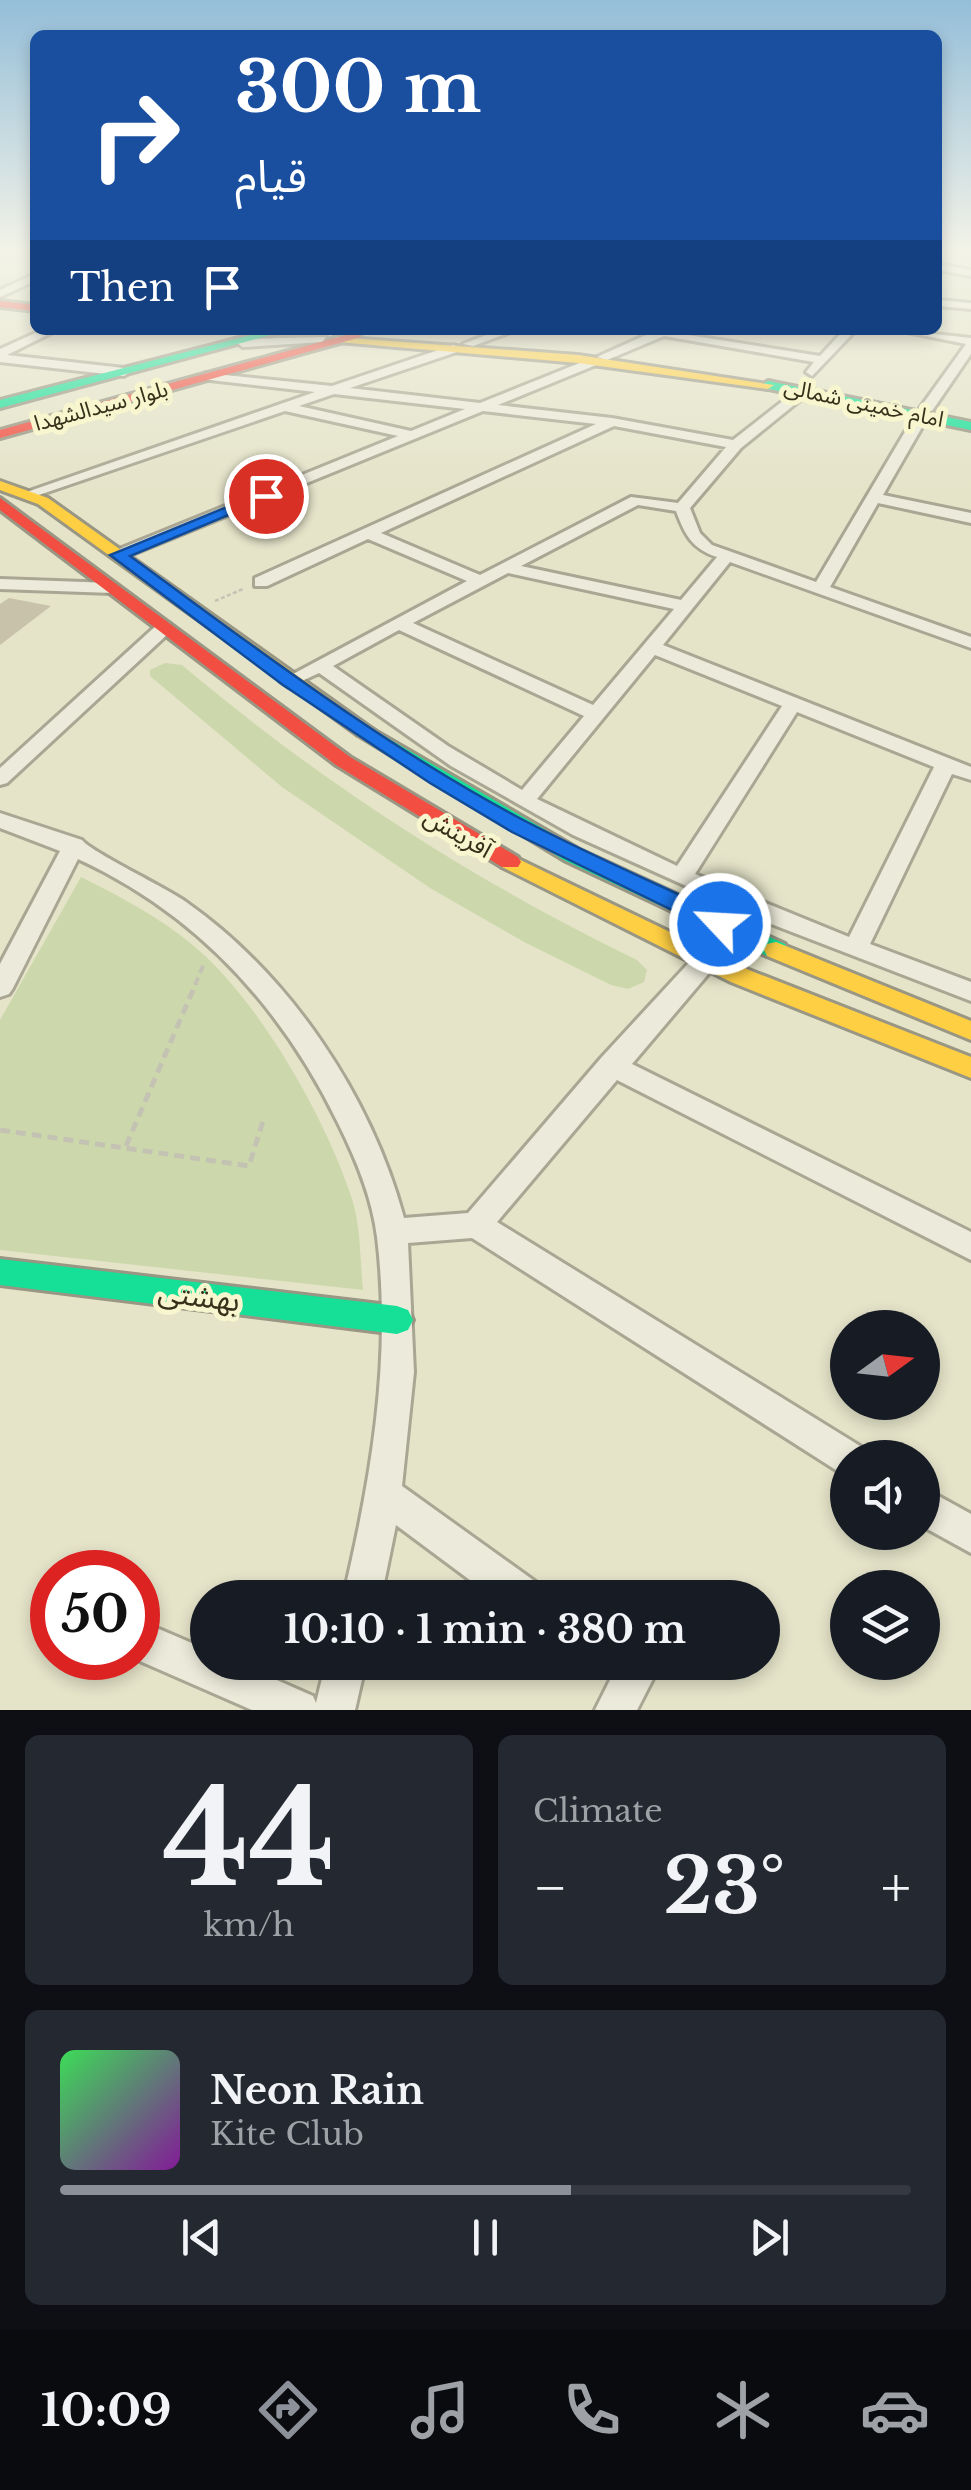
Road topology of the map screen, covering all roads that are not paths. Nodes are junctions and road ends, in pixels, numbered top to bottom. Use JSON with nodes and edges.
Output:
{"nodes":[{"id":1,"x":41,"y":335,"type":"edge"},
{"id":2,"x":306,"y":335,"type":"edge"},
{"id":3,"x":362,"y":335,"type":"edge"},
{"id":4,"x":397,"y":335,"type":"edge"},
{"id":5,"x":495,"y":335,"type":"edge"},
{"id":6,"x":656,"y":335,"type":"edge"},
{"id":7,"x":687,"y":335,"type":"edge"},
{"id":8,"x":845,"y":335,"type":"edge"},
{"id":9,"x":930,"y":335,"type":"edge"},
{"id":10,"x":334,"y":336,"type":"edge"},
{"id":11,"x":242,"y":339,"type":"edge"},
{"id":12,"x":971,"y":343,"type":"edge"},
{"id":13,"x":461,"y":346,"type":"junction"},
{"id":14,"x":0,"y":356,"type":"edge"},
{"id":15,"x":274,"y":358,"type":"junction"},
{"id":16,"x":598,"y":360,"type":"junction"},
{"id":17,"x":821,"y":360,"type":"junction"},
{"id":18,"x":125,"y":371,"type":"junction"},
{"id":19,"x":0,"y":374,"type":"edge"},
{"id":20,"x":210,"y":376,"type":"junction"},
{"id":21,"x":186,"y":383,"type":"junction"},
{"id":22,"x":805,"y":386,"type":"junction"},
{"id":23,"x":332,"y":390,"type":"junction"},
{"id":24,"x":0,"y":404,"type":"edge"},
{"id":25,"x":284,"y":406,"type":"junction"},
{"id":26,"x":488,"y":407,"type":"junction"},
{"id":27,"x":924,"y":411,"type":"junction"},
{"id":28,"x":0,"y":414,"type":"edge"},
{"id":29,"x":58,"y":417,"type":"junction"},
{"id":30,"x":971,"y":418,"type":"edge"},
{"id":31,"x":612,"y":422,"type":"junction"},
{"id":32,"x":971,"y":426,"type":"edge"},
{"id":33,"x":0,"y":434,"type":"edge"},
{"id":34,"x":415,"y":436,"type":"junction"},
{"id":35,"x":736,"y":444,"type":"junction"},
{"id":36,"x":0,"y":485,"type":"edge"},
{"id":37,"x":28,"y":494,"type":"junction"},
{"id":38,"x":873,"y":497,"type":"junction"},
{"id":39,"x":0,"y":503,"type":"edge"},
{"id":40,"x":682,"y":508,"type":"junction"},
{"id":41,"x":62,"y":515,"type":"junction"},
{"id":42,"x":971,"y":518,"type":"edge"},
{"id":43,"x":32,"y":524,"type":"junction"},
{"id":44,"x":367,"y":533,"type":"junction"},
{"id":45,"x":118,"y":555,"type":"junction"},
{"id":46,"x":726,"y":556,"type":"junction"},
{"id":47,"x":506,"y":568,"type":"junction"},
{"id":48,"x":481,"y":580,"type":"junction"},
{"id":49,"x":261,"y":582,"type":"road end"},
{"id":50,"x":2,"y":585,"type":"edge"},
{"id":51,"x":112,"y":588,"type":"junction"},
{"id":52,"x":819,"y":590,"type":"junction"},
{"id":53,"x":685,"y":606,"type":"junction"},
{"id":54,"x":402,"y":625,"type":"junction"},
{"id":55,"x":164,"y":628,"type":"junction"},
{"id":56,"x":971,"y":642,"type":"edge"},
{"id":57,"x":651,"y":647,"type":"junction"},
{"id":58,"x":321,"y":666,"type":"junction"},
{"id":59,"x":289,"y":681,"type":"junction"},
{"id":60,"x":793,"y":703,"type":"junction"},
{"id":61,"x":594,"y":713,"type":"junction"},
{"id":62,"x":946,"y":764,"type":"junction"},
{"id":63,"x":971,"y":774,"type":"edge"},
{"id":64,"x":0,"y":779,"type":"edge"},
{"id":65,"x":525,"y":800,"type":"junction"},
{"id":66,"x":0,"y":820,"type":"edge"},
{"id":67,"x":74,"y":845,"type":"junction"},
{"id":68,"x":682,"y":876,"type":"junction"},
{"id":69,"x":856,"y":948,"type":"junction"},
{"id":70,"x":706,"y":960,"type":"junction"},
{"id":71,"x":0,"y":988,"type":"edge"},
{"id":72,"x":971,"y":992,"type":"edge"},
{"id":73,"x":971,"y":1031,"type":"edge"},
{"id":74,"x":611,"y":1064,"type":"junction"},
{"id":75,"x":971,"y":1068,"type":"edge"},
{"id":76,"x":476,"y":1224,"type":"junction"},
{"id":77,"x":392,"y":1232,"type":"junction"},
{"id":78,"x":971,"y":1246,"type":"edge"},
{"id":79,"x":0,"y":1272,"type":"edge"},
{"id":80,"x":398,"y":1320,"type":"junction"},
{"id":81,"x":830,"y":1447,"type":"edge"},
{"id":82,"x":386,"y":1496,"type":"junction"},
{"id":83,"x":940,"y":1516,"type":"edge"},
{"id":84,"x":971,"y":1535,"type":"edge"},
{"id":85,"x":366,"y":1580,"type":"edge"},
{"id":86,"x":502,"y":1580,"type":"edge"},
{"id":87,"x":160,"y":1650,"type":"edge"},
{"id":88,"x":342,"y":1680,"type":"edge"},
{"id":89,"x":633,"y":1680,"type":"edge"},
{"id":90,"x":299,"y":1710,"type":"edge"},
{"id":91,"x":335,"y":1710,"type":"edge"},
{"id":92,"x":615,"y":1710,"type":"edge"}],
"edges":[{"from":1,"to":14,"type":"street"},
{"from":2,"to":10,"type":"street"},
{"from":3,"to":10,"type":"main road","name":"امام خمینی شمالی"},
{"from":4,"to":13,"type":"main road","name":"امام خمینی شمالی"},
{"from":5,"to":13,"type":"street"},
{"from":6,"to":16,"type":"street"},
{"from":7,"to":17,"type":"street"},
{"from":8,"to":17,"type":"street"},
{"from":9,"to":12,"type":"street"},
{"from":10,"to":11,"type":"street"},
{"from":10,"to":15,"type":"main road","name":"بلوار سیدالشهدا"},
{"from":11,"to":15,"type":"street"},
{"from":11,"to":18,"type":"main road","name":"بلوار سیدالشهدا"},
{"from":12,"to":27,"type":"street"},
{"from":13,"to":16,"type":"main road","name":"امام خمینی شمالی"},
{"from":13,"to":23,"type":"street"},
{"from":14,"to":18,"type":"street"},
{"from":15,"to":20,"type":"main road","name":"بلوار سیدالشهدا"},
{"from":16,"to":22,"type":"main road","name":"امام خمینی شمالی"},
{"from":16,"to":26,"type":"street"},
{"from":17,"to":22,"type":"street"},
{"from":18,"to":19,"type":"street"},
{"from":18,"to":21,"type":"main road"},
{"from":18,"to":24,"type":"main road","name":"بلوار سیدالشهدا"},
{"from":20,"to":21,"type":"main road","name":"بلوار سیدالشهدا"},
{"from":20,"to":23,"type":"street"},
{"from":21,"to":29,"type":"main road","name":"بلوار سیدالشهدا"},
{"from":22,"to":27,"type":"main road","name":"امام خمینی شمالی"},
{"from":22,"to":35,"type":"street"},
{"from":23,"to":25,"type":"street"},
{"from":23,"to":26,"type":"street"},
{"from":25,"to":34,"type":"street"},
{"from":25,"to":37,"type":"street"},
{"from":26,"to":31,"type":"street"},
{"from":26,"to":34,"type":"street"},
{"from":27,"to":30,"type":"main road","name":"امام خمینی شمالی"},
{"from":27,"to":32,"type":"main road","name":"امام خمینی شمالی"},
{"from":27,"to":38,"type":"street"},
{"from":28,"to":29,"type":"main road"},
{"from":29,"to":33,"type":"main road","name":"بلوار سیدالشهدا"},
{"from":31,"to":35,"type":"street"},
{"from":31,"to":44,"type":"street"},
{"from":34,"to":45,"type":"street"},
{"from":35,"to":40,"type":"street"},
{"from":36,"to":37,"type":"main road","name":"آفرینش"},
{"from":37,"to":41,"type":"main road","name":"آفرینش"},
{"from":38,"to":42,"type":"street"},
{"from":38,"to":52,"type":"street"},
{"from":39,"to":43,"type":"main road","name":"آفرینش"},
{"from":40,"to":46,"type":"street"},
{"from":40,"to":47,"type":"street"},
{"from":41,"to":43,"type":"main road"},
{"from":41,"to":45,"type":"main road","name":"آفرینش"},
{"from":43,"to":51,"type":"main road","name":"آفرینش"},
{"from":44,"to":48,"type":"street"},
{"from":44,"to":49,"type":"street"},
{"from":45,"to":59,"type":"main road","name":"آفرینش"},
{"from":46,"to":52,"type":"street"},
{"from":46,"to":53,"type":"street"},
{"from":47,"to":48,"type":"street"},
{"from":47,"to":53,"type":"street"},
{"from":48,"to":54,"type":"street"},
{"from":50,"to":51,"type":"street"},
{"from":51,"to":55,"type":"main road","name":"آفرینش"},
{"from":52,"to":56,"type":"street"},
{"from":53,"to":57,"type":"street"},
{"from":54,"to":58,"type":"street"},
{"from":54,"to":61,"type":"street"},
{"from":55,"to":64,"type":"street"},
{"from":55,"to":70,"type":"main road","name":"آفرینش"},
{"from":57,"to":60,"type":"street"},
{"from":57,"to":61,"type":"street"},
{"from":58,"to":59,"type":"street"},
{"from":58,"to":65,"type":"street"},
{"from":59,"to":73,"type":"main road","name":"آفرینش"},
{"from":60,"to":62,"type":"street"},
{"from":60,"to":68,"type":"street"},
{"from":61,"to":65,"type":"street"},
{"from":62,"to":63,"type":"street"},
{"from":62,"to":69,"type":"street"},
{"from":65,"to":68,"type":"street"},
{"from":66,"to":67,"type":"street"},
{"from":67,"to":71,"type":"street"},
{"from":67,"to":77,"type":"street"},
{"from":68,"to":69,"type":"street"},
{"from":69,"to":72,"type":"street"},
{"from":70,"to":74,"type":"street"},
{"from":70,"to":75,"type":"main road","name":"آفرینش"},
{"from":74,"to":76,"type":"street"},
{"from":74,"to":78,"type":"street"},
{"from":76,"to":77,"type":"street"},
{"from":76,"to":81,"type":"street"},
{"from":77,"to":80,"type":"street"},
{"from":79,"to":80,"type":"main road","name":"بهشتی"},
{"from":80,"to":82,"type":"street"},
{"from":82,"to":85,"type":"street"},
{"from":82,"to":86,"type":"street"},
{"from":83,"to":84,"type":"street"},
{"from":87,"to":90,"type":"street"},
{"from":88,"to":91,"type":"street"},
{"from":89,"to":92,"type":"street"}]}
